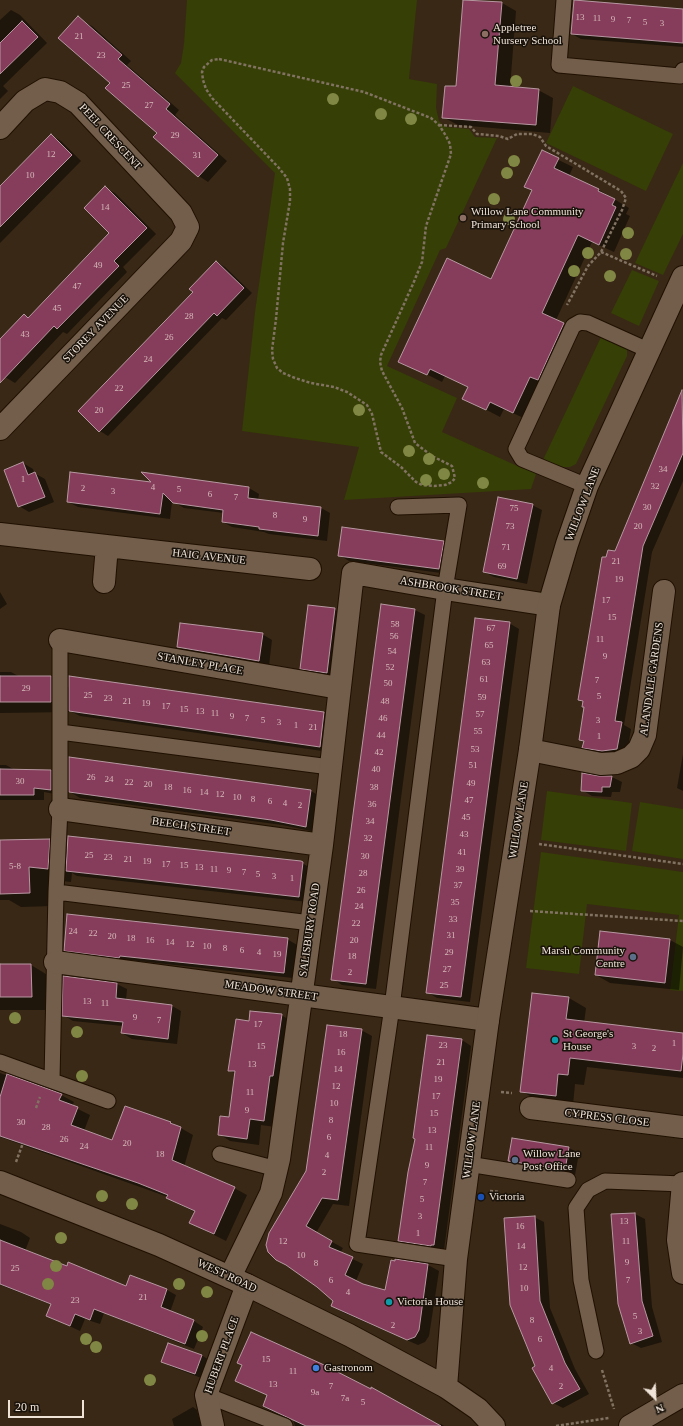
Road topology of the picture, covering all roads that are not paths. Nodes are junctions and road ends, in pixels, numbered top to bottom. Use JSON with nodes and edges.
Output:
{"nodes":[{"id":1,"x":564,"y":0,"type":"edge"},
{"id":2,"x":683,"y":70,"type":"edge"},
{"id":3,"x":0,"y":128,"type":"edge"},
{"id":4,"x":188,"y":227,"type":"joint"},
{"id":5,"x":683,"y":277,"type":"edge"},
{"id":6,"x":650,"y":351,"type":"junction"},
{"id":7,"x":0,"y":429,"type":"edge"},
{"id":8,"x":587,"y":486,"type":"junction"},
{"id":9,"x":398,"y":507,"type":"dead end"},
{"id":10,"x":0,"y":534,"type":"edge"},
{"id":11,"x":108,"y":546,"type":"junction"},
{"id":12,"x":310,"y":569,"type":"dead end"},
{"id":13,"x":353,"y":573,"type":"joint"},
{"id":14,"x":104,"y":582,"type":"dead end"},
{"id":15,"x":445,"y":589,"type":"junction"},
{"id":16,"x":664,"y":591,"type":"dead end"},
{"id":17,"x":549,"y":605,"type":"junction"},
{"id":18,"x":60,"y":640,"type":"joint"},
{"id":19,"x":339,"y":688,"type":"junction"},
{"id":20,"x":60,"y":732,"type":"junction"},
{"id":21,"x":530,"y":750,"type":"junction"},
{"id":22,"x":330,"y":768,"type":"junction"},
{"id":23,"x":60,"y":809,"type":"junction"},
{"id":24,"x":322,"y":845,"type":"junction"},
{"id":25,"x":56,"y":892,"type":"junction"},
{"id":26,"x":311,"y":923,"type":"junction"},
{"id":27,"x":55,"y":962,"type":"junction"},
{"id":28,"x":301,"y":995,"type":"junction"},
{"id":29,"x":392,"y":1006,"type":"junction"},
{"id":30,"x":488,"y":1020,"type":"junction"},
{"id":31,"x":0,"y":1062,"type":"edge"},
{"id":32,"x":52,"y":1080,"type":"junction"},
{"id":33,"x":108,"y":1101,"type":"dead end"},
{"id":34,"x":530,"y":1108,"type":"dead end"},
{"id":35,"x":683,"y":1127,"type":"edge"},
{"id":36,"x":220,"y":1154,"type":"dead end"},
{"id":37,"x":468,"y":1164,"type":"junction"},
{"id":38,"x":277,"y":1169,"type":"junction"},
{"id":39,"x":568,"y":1180,"type":"dead end"},
{"id":40,"x":0,"y":1182,"type":"edge"},
{"id":41,"x":683,"y":1183,"type":"edge"},
{"id":42,"x":456,"y":1259,"type":"junction"},
{"id":43,"x":683,"y":1273,"type":"edge"},
{"id":44,"x":239,"y":1281,"type":"junction"},
{"id":45,"x":596,"y":1351,"type":"road end"},
{"id":46,"x":446,"y":1387,"type":"junction"},
{"id":47,"x":206,"y":1395,"type":"junction"},
{"id":48,"x":683,"y":1395,"type":"edge"},
{"id":49,"x":623,"y":1421,"type":"edge"},
{"id":50,"x":213,"y":1426,"type":"edge"},
{"id":51,"x":285,"y":1426,"type":"edge"},
{"id":52,"x":494,"y":1426,"type":"edge"}],
"edges":[{"from":1,"to":2,"type":"lane"},
{"from":3,"to":4,"type":"street","name":"PEEL CRESCENT"},
{"from":4,"to":7,"type":"street","name":"STOREY AVENUE"},
{"from":5,"to":6,"type":"street","name":"WILLOW LANE"},
{"from":6,"to":8,"type":"street","name":"WILLOW LANE"},
{"from":6,"to":8,"type":"lane"},
{"from":8,"to":17,"type":"street","name":"WILLOW LANE"},
{"from":9,"to":15,"type":"lane"},
{"from":10,"to":11,"type":"street","name":"HAIG AVENUE"},
{"from":11,"to":12,"type":"street","name":"HAIG AVENUE"},
{"from":11,"to":14,"type":"street"},
{"from":13,"to":15,"type":"street","name":"ASHBROOK STREET"},
{"from":13,"to":19,"type":"street","name":"SALISBURY ROAD"},
{"from":15,"to":17,"type":"street","name":"ASHBROOK STREET"},
{"from":15,"to":29,"type":"lane"},
{"from":16,"to":21,"type":"street","name":"ALANDALE GARDENS"},
{"from":17,"to":21,"type":"street","name":"WILLOW LANE"},
{"from":18,"to":19,"type":"street","name":"STANLEY PLACE"},
{"from":18,"to":20,"type":"lane"},
{"from":19,"to":22,"type":"street","name":"SALISBURY ROAD"},
{"from":20,"to":22,"type":"lane"},
{"from":20,"to":23,"type":"lane"},
{"from":21,"to":30,"type":"street","name":"WILLOW LANE"},
{"from":22,"to":24,"type":"street","name":"SALISBURY ROAD"},
{"from":23,"to":24,"type":"street","name":"BEECH STREET"},
{"from":23,"to":25,"type":"lane"},
{"from":24,"to":26,"type":"street","name":"SALISBURY ROAD"},
{"from":25,"to":26,"type":"lane"},
{"from":25,"to":27,"type":"lane"},
{"from":26,"to":28,"type":"street","name":"SALISBURY ROAD"},
{"from":27,"to":28,"type":"street","name":"MEADOW STREET"},
{"from":27,"to":32,"type":"lane"},
{"from":28,"to":29,"type":"street","name":"MEADOW STREET"},
{"from":28,"to":38,"type":"street","name":"SALISBURY ROAD"},
{"from":29,"to":30,"type":"street","name":"MEADOW STREET"},
{"from":29,"to":42,"type":"lane"},
{"from":30,"to":37,"type":"street","name":"WILLOW LANE"},
{"from":31,"to":32,"type":"lane"},
{"from":32,"to":33,"type":"lane"},
{"from":34,"to":35,"type":"street","name":"CYPRESS CLOSE"},
{"from":36,"to":38,"type":"lane"},
{"from":37,"to":39,"type":"lane"},
{"from":37,"to":42,"type":"street","name":"WILLOW LANE"},
{"from":38,"to":44,"type":"street","name":"SALISBURY ROAD"},
{"from":40,"to":44,"type":"street","name":"WEST ROAD"},
{"from":41,"to":43,"type":"street"},
{"from":41,"to":45,"type":"lane"},
{"from":42,"to":46,"type":"street","name":"WILLOW LANE"},
{"from":44,"to":46,"type":"street","name":"WEST ROAD"},
{"from":44,"to":47,"type":"street","name":"HUBERT PLACE"},
{"from":46,"to":52,"type":"street","name":"WEST ROAD"},
{"from":47,"to":50,"type":"street","name":"HUBERT PLACE"},
{"from":47,"to":51,"type":"lane"},
{"from":48,"to":49,"type":"street"}]}
